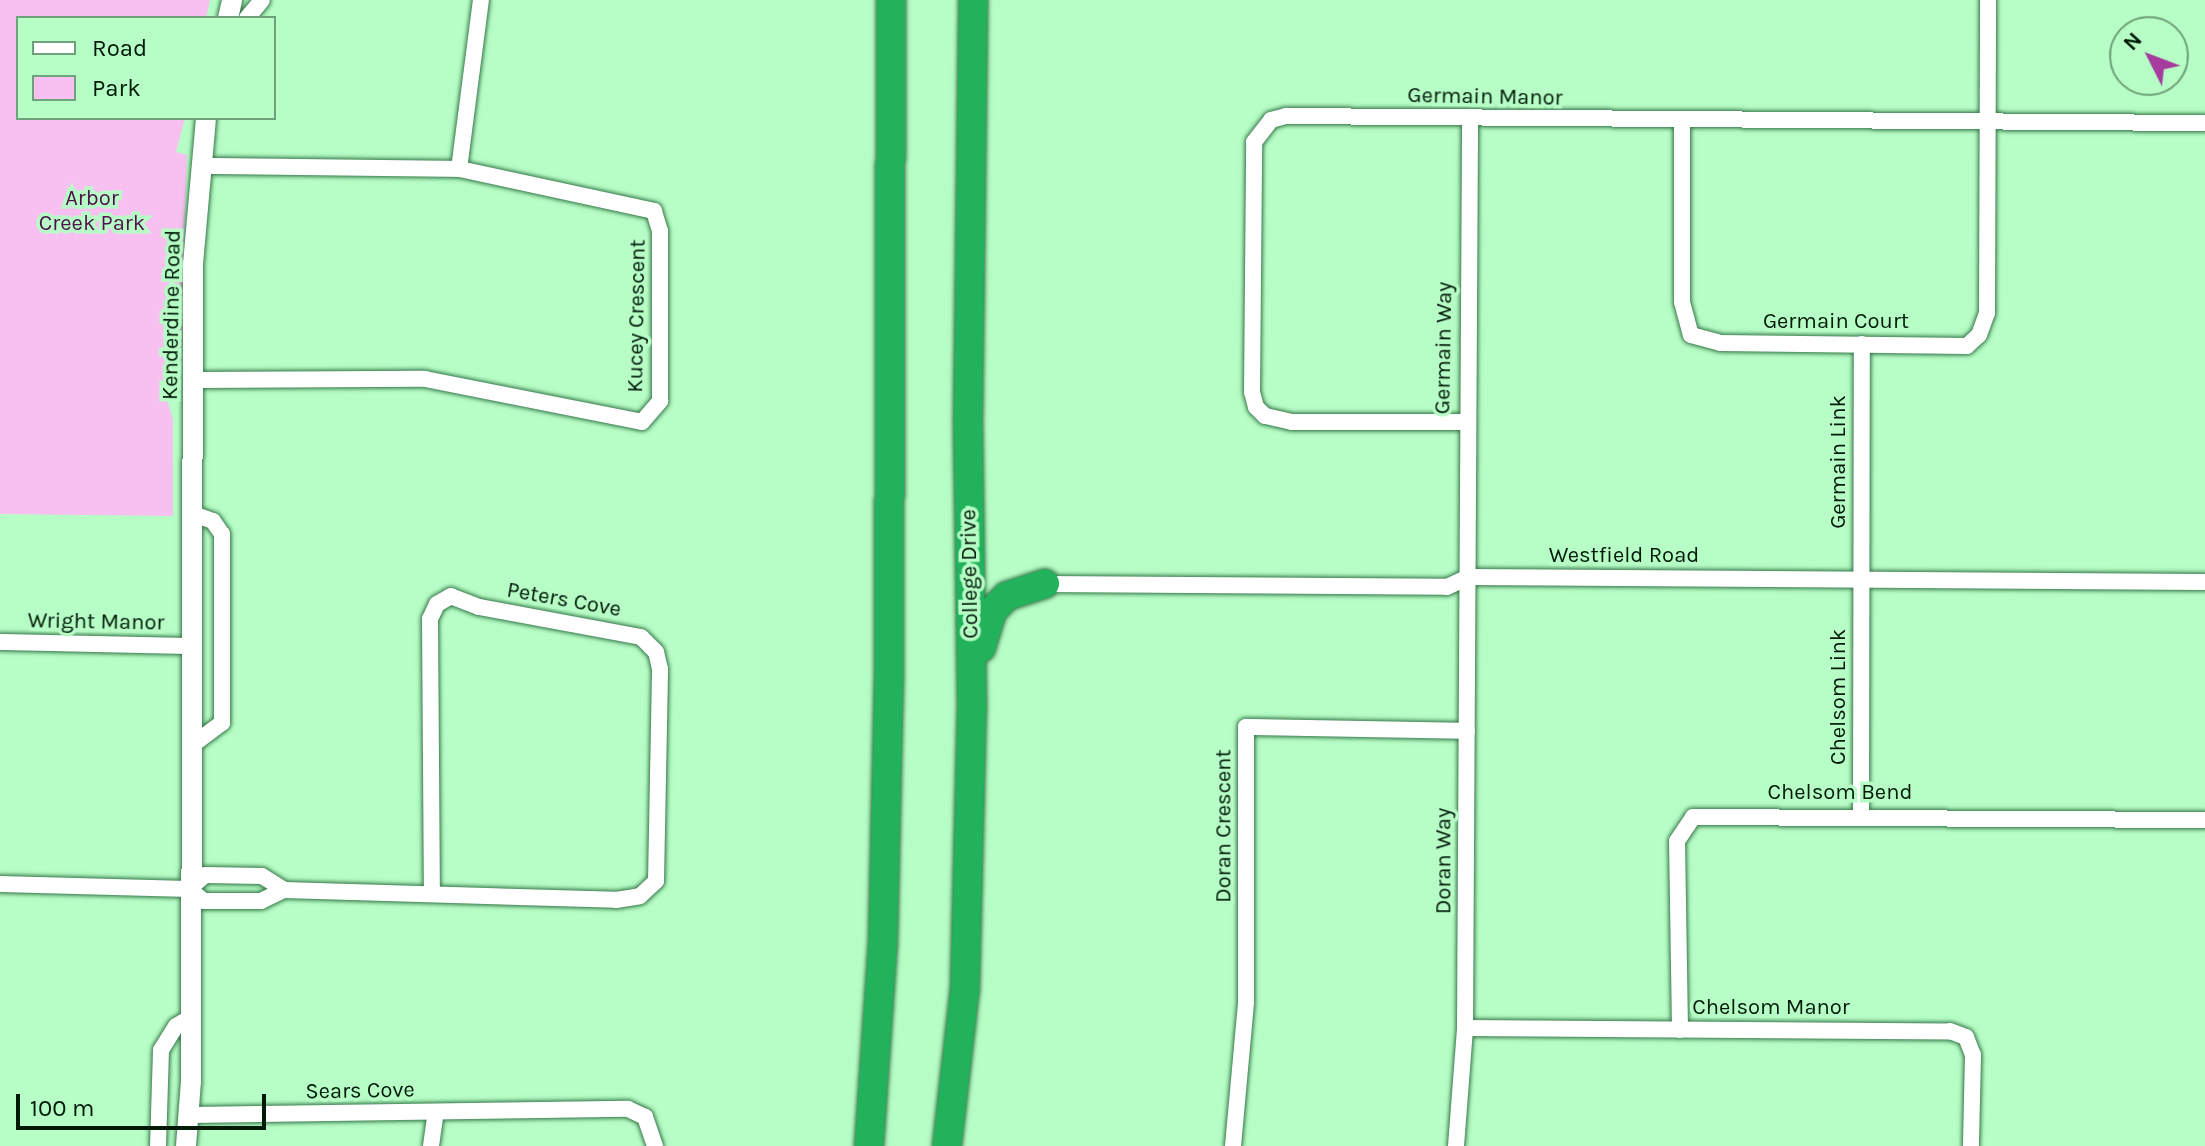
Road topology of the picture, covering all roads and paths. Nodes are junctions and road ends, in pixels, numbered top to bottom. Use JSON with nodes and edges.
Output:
{"nodes":[{"id":1,"x":262,"y":0,"type":"edge"},
{"id":2,"x":481,"y":0,"type":"edge"},
{"id":3,"x":891,"y":0,"type":"edge"},
{"id":4,"x":973,"y":0,"type":"edge"},
{"id":5,"x":1988,"y":0,"type":"edge"},
{"id":6,"x":249,"y":16,"type":"edge"},
{"id":7,"x":1470,"y":119,"type":"junction"},
{"id":8,"x":206,"y":120,"type":"edge"},
{"id":9,"x":1682,"y":122,"type":"junction"},
{"id":10,"x":1987,"y":122,"type":"junction"},
{"id":11,"x":2205,"y":123,"type":"edge"},
{"id":12,"x":202,"y":166,"type":"junction"},
{"id":13,"x":459,"y":169,"type":"junction"},
{"id":14,"x":1862,"y":344,"type":"junction"},
{"id":15,"x":196,"y":380,"type":"junction"},
{"id":16,"x":1465,"y":422,"type":"junction"},
{"id":17,"x":193,"y":514,"type":"junction"},
{"id":18,"x":1468,"y":577,"type":"junction"},
{"id":19,"x":1862,"y":580,"type":"junction"},
{"id":20,"x":2205,"y":582,"type":"edge"},
{"id":21,"x":1045,"y":584,"type":"joint"},
{"id":22,"x":0,"y":642,"type":"edge"},
{"id":23,"x":191,"y":646,"type":"junction"},
{"id":24,"x":972,"y":709,"type":"junction"},
{"id":25,"x":1467,"y":731,"type":"junction"},
{"id":26,"x":191,"y":746,"type":"junction"},
{"id":27,"x":1861,"y":815,"type":"junction"},
{"id":28,"x":2205,"y":820,"type":"edge"},
{"id":29,"x":0,"y":884,"type":"edge"},
{"id":30,"x":189,"y":889,"type":"junction"},
{"id":31,"x":284,"y":890,"type":"junction"},
{"id":32,"x":432,"y":893,"type":"junction"},
{"id":33,"x":191,"y":1017,"type":"junction"},
{"id":34,"x":1465,"y":1028,"type":"junction"},
{"id":35,"x":1680,"y":1030,"type":"junction"},
{"id":36,"x":436,"y":1112,"type":"junction"},
{"id":37,"x":189,"y":1115,"type":"junction"},
{"id":38,"x":158,"y":1146,"type":"edge"},
{"id":39,"x":186,"y":1146,"type":"edge"},
{"id":40,"x":431,"y":1146,"type":"edge"},
{"id":41,"x":655,"y":1146,"type":"edge"},
{"id":42,"x":869,"y":1146,"type":"edge"},
{"id":43,"x":947,"y":1146,"type":"edge"},
{"id":44,"x":1233,"y":1146,"type":"edge"},
{"id":45,"x":1456,"y":1146,"type":"edge"},
{"id":46,"x":1971,"y":1146,"type":"edge"}],
"edges":[{"from":1,"to":6,"type":"street"},
{"from":2,"to":13,"type":"street"},
{"from":3,"to":42,"type":"highway"},
{"from":4,"to":24,"type":"highway","name":"College Drive"},
{"from":5,"to":10,"type":"street","name":"Germain Court"},
{"from":7,"to":9,"type":"street","name":"Germain Manor"},
{"from":7,"to":16,"type":"street","name":"Germain Way"},
{"from":7,"to":16,"type":"street","name":"Germain Manor"},
{"from":8,"to":12,"type":"street","name":"Kenderdine Road"},
{"from":9,"to":10,"type":"street","name":"Germain Manor"},
{"from":9,"to":14,"type":"street","name":"Germain Court"},
{"from":10,"to":11,"type":"street","name":"Germain Manor"},
{"from":10,"to":14,"type":"street","name":"Germain Court"},
{"from":12,"to":13,"type":"street","name":"Kucey Crescent"},
{"from":12,"to":15,"type":"street","name":"Kenderdine Road"},
{"from":13,"to":15,"type":"street","name":"Kucey Crescent"},
{"from":14,"to":19,"type":"street","name":"Germain Link"},
{"from":15,"to":17,"type":"street","name":"Kenderdine Road"},
{"from":16,"to":18,"type":"street","name":"Germain Way"},
{"from":17,"to":23,"type":"street","name":"Kenderdine Road"},
{"from":17,"to":26,"type":"street"},
{"from":18,"to":19,"type":"street","name":"Westfield Road"},
{"from":18,"to":21,"type":"street","name":"Westfield Road"},
{"from":18,"to":25,"type":"street","name":"Doran Way"},
{"from":19,"to":20,"type":"street","name":"Westfield Road"},
{"from":19,"to":27,"type":"street","name":"Chelsom Link"},
{"from":21,"to":24,"type":"highway"},
{"from":22,"to":23,"type":"street","name":"Wright Manor"},
{"from":23,"to":26,"type":"street","name":"Kenderdine Road"},
{"from":24,"to":43,"type":"highway","name":"College Drive"},
{"from":25,"to":34,"type":"street","name":"Doran Way"},
{"from":25,"to":44,"type":"street","name":"Doran Crescent"},
{"from":26,"to":30,"type":"street","name":"Kenderdine Road"},
{"from":27,"to":28,"type":"street","name":"Chelsom Bend"},
{"from":27,"to":35,"type":"street","name":"Chelsom Bend"},
{"from":29,"to":30,"type":"street"},
{"from":30,"to":31,"type":"street","name":"Peters Cove"},
{"from":30,"to":31,"type":"street","name":"Peters Cove"},
{"from":30,"to":33,"type":"street","name":"Kenderdine Road"},
{"from":31,"to":32,"type":"street","name":"Peters Cove"},
{"from":32,"to":32,"type":"street","name":"Peters Cove"},
{"from":33,"to":37,"type":"street","name":"Kenderdine Road"},
{"from":33,"to":38,"type":"street"},
{"from":34,"to":35,"type":"street","name":"Chelsom Manor"},
{"from":34,"to":45,"type":"street","name":"Doran Way"},
{"from":35,"to":46,"type":"street","name":"Chelsom Manor"},
{"from":36,"to":37,"type":"street","name":"Sears Cove"},
{"from":36,"to":40,"type":"street","name":"Sears Cove"},
{"from":36,"to":41,"type":"street","name":"Sears Cove"},
{"from":37,"to":39,"type":"street","name":"Kenderdine Road"}]}
